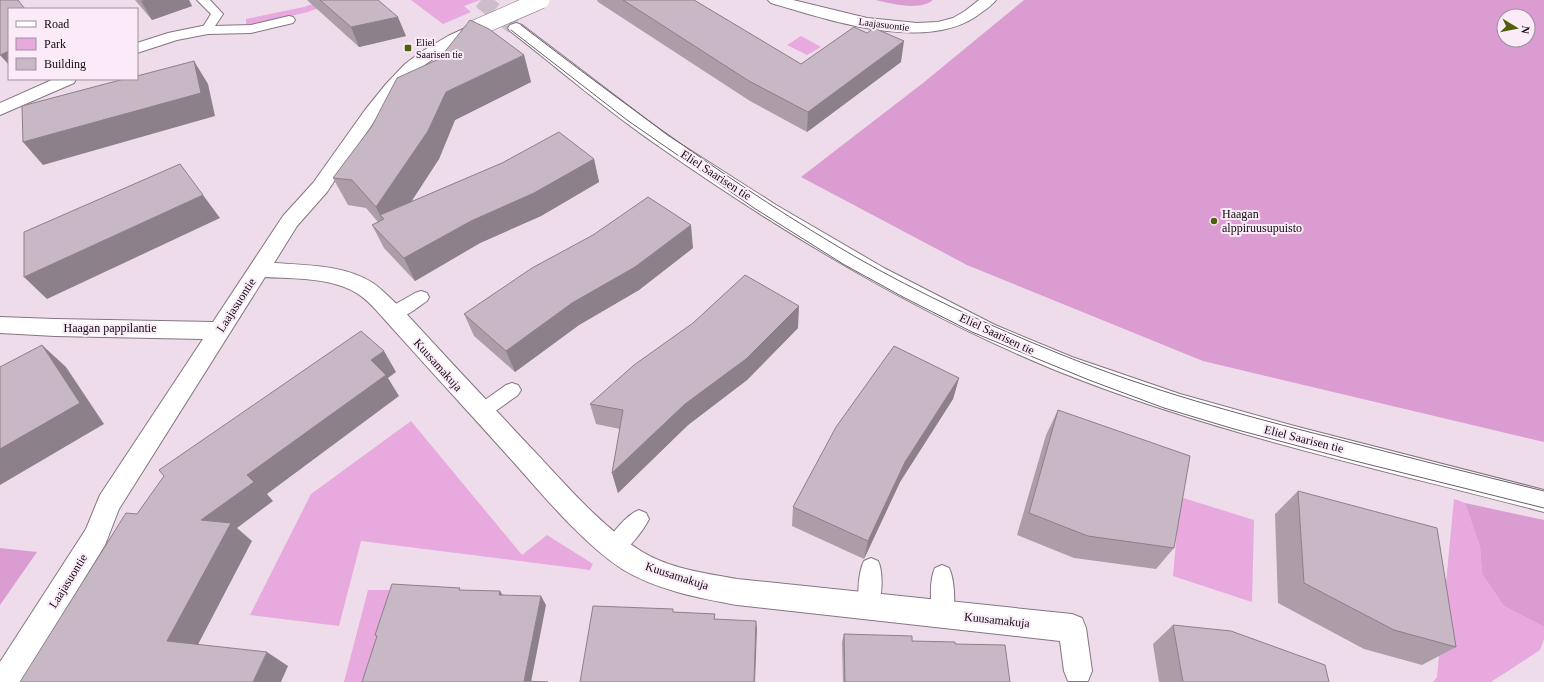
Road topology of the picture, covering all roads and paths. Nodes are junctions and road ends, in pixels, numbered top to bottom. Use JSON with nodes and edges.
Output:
{"nodes":[{"id":1,"x":203,"y":0,"type":"edge"},
{"id":2,"x":541,"y":0,"type":"edge"},
{"id":3,"x":776,"y":0,"type":"edge"},
{"id":4,"x":988,"y":0,"type":"edge"},
{"id":5,"x":289,"y":20,"type":"dead end"},
{"id":6,"x":516,"y":28,"type":"tunnel mouth"},
{"id":7,"x":207,"y":30,"type":"junction"},
{"id":8,"x":138,"y":48,"type":"edge"},
{"id":9,"x":66,"y":80,"type":"edge"},
{"id":10,"x":0,"y":110,"type":"edge"},
{"id":11,"x":259,"y":270,"type":"junction"},
{"id":12,"x":421,"y":296,"type":"dead end"},
{"id":13,"x":392,"y":314,"type":"junction"},
{"id":14,"x":0,"y":325,"type":"edge"},
{"id":15,"x":219,"y":331,"type":"junction"},
{"id":16,"x":512,"y":390,"type":"dead end"},
{"id":17,"x":481,"y":412,"type":"junction"},
{"id":18,"x":1544,"y":501,"type":"edge"},
{"id":19,"x":639,"y":519,"type":"dead end"},
{"id":20,"x":614,"y":548,"type":"junction"},
{"id":21,"x":871,"y":568,"type":"dead end"},
{"id":22,"x":942,"y":575,"type":"dead end"},
{"id":23,"x":869,"y":606,"type":"junction"},
{"id":24,"x":943,"y":614,"type":"junction"},
{"id":25,"x":1078,"y":671,"type":"dead end"},
{"id":26,"x":4,"y":682,"type":"edge"}],
"edges":[{"from":1,"to":7,"type":"lane"},
{"from":2,"to":11,"type":"street","name":"Laajasuontie","bridge":true},
{"from":3,"to":4,"type":"street","name":"Laajasuontie"},
{"from":5,"to":7,"type":"lane"},
{"from":6,"to":18,"type":"street","name":"Eliel Saarisen tie"},
{"from":7,"to":8,"type":"street"},
{"from":9,"to":10,"type":"street"},
{"from":11,"to":13,"type":"street","name":"Kuusamakuja"},
{"from":11,"to":15,"type":"street","name":"Laajasuontie"},
{"from":12,"to":13,"type":"lane"},
{"from":13,"to":17,"type":"street","name":"Kuusamakuja"},
{"from":14,"to":15,"type":"street","name":"Haagan pappilantie"},
{"from":15,"to":26,"type":"street","name":"Laajasuontie"},
{"from":16,"to":17,"type":"lane"},
{"from":17,"to":20,"type":"street","name":"Kuusamakuja"},
{"from":19,"to":20,"type":"lane"},
{"from":20,"to":23,"type":"street","name":"Kuusamakuja"},
{"from":21,"to":23,"type":"lane"},
{"from":22,"to":24,"type":"lane"},
{"from":23,"to":24,"type":"street","name":"Kuusamakuja"},
{"from":24,"to":25,"type":"street","name":"Kuusamakuja"}]}
